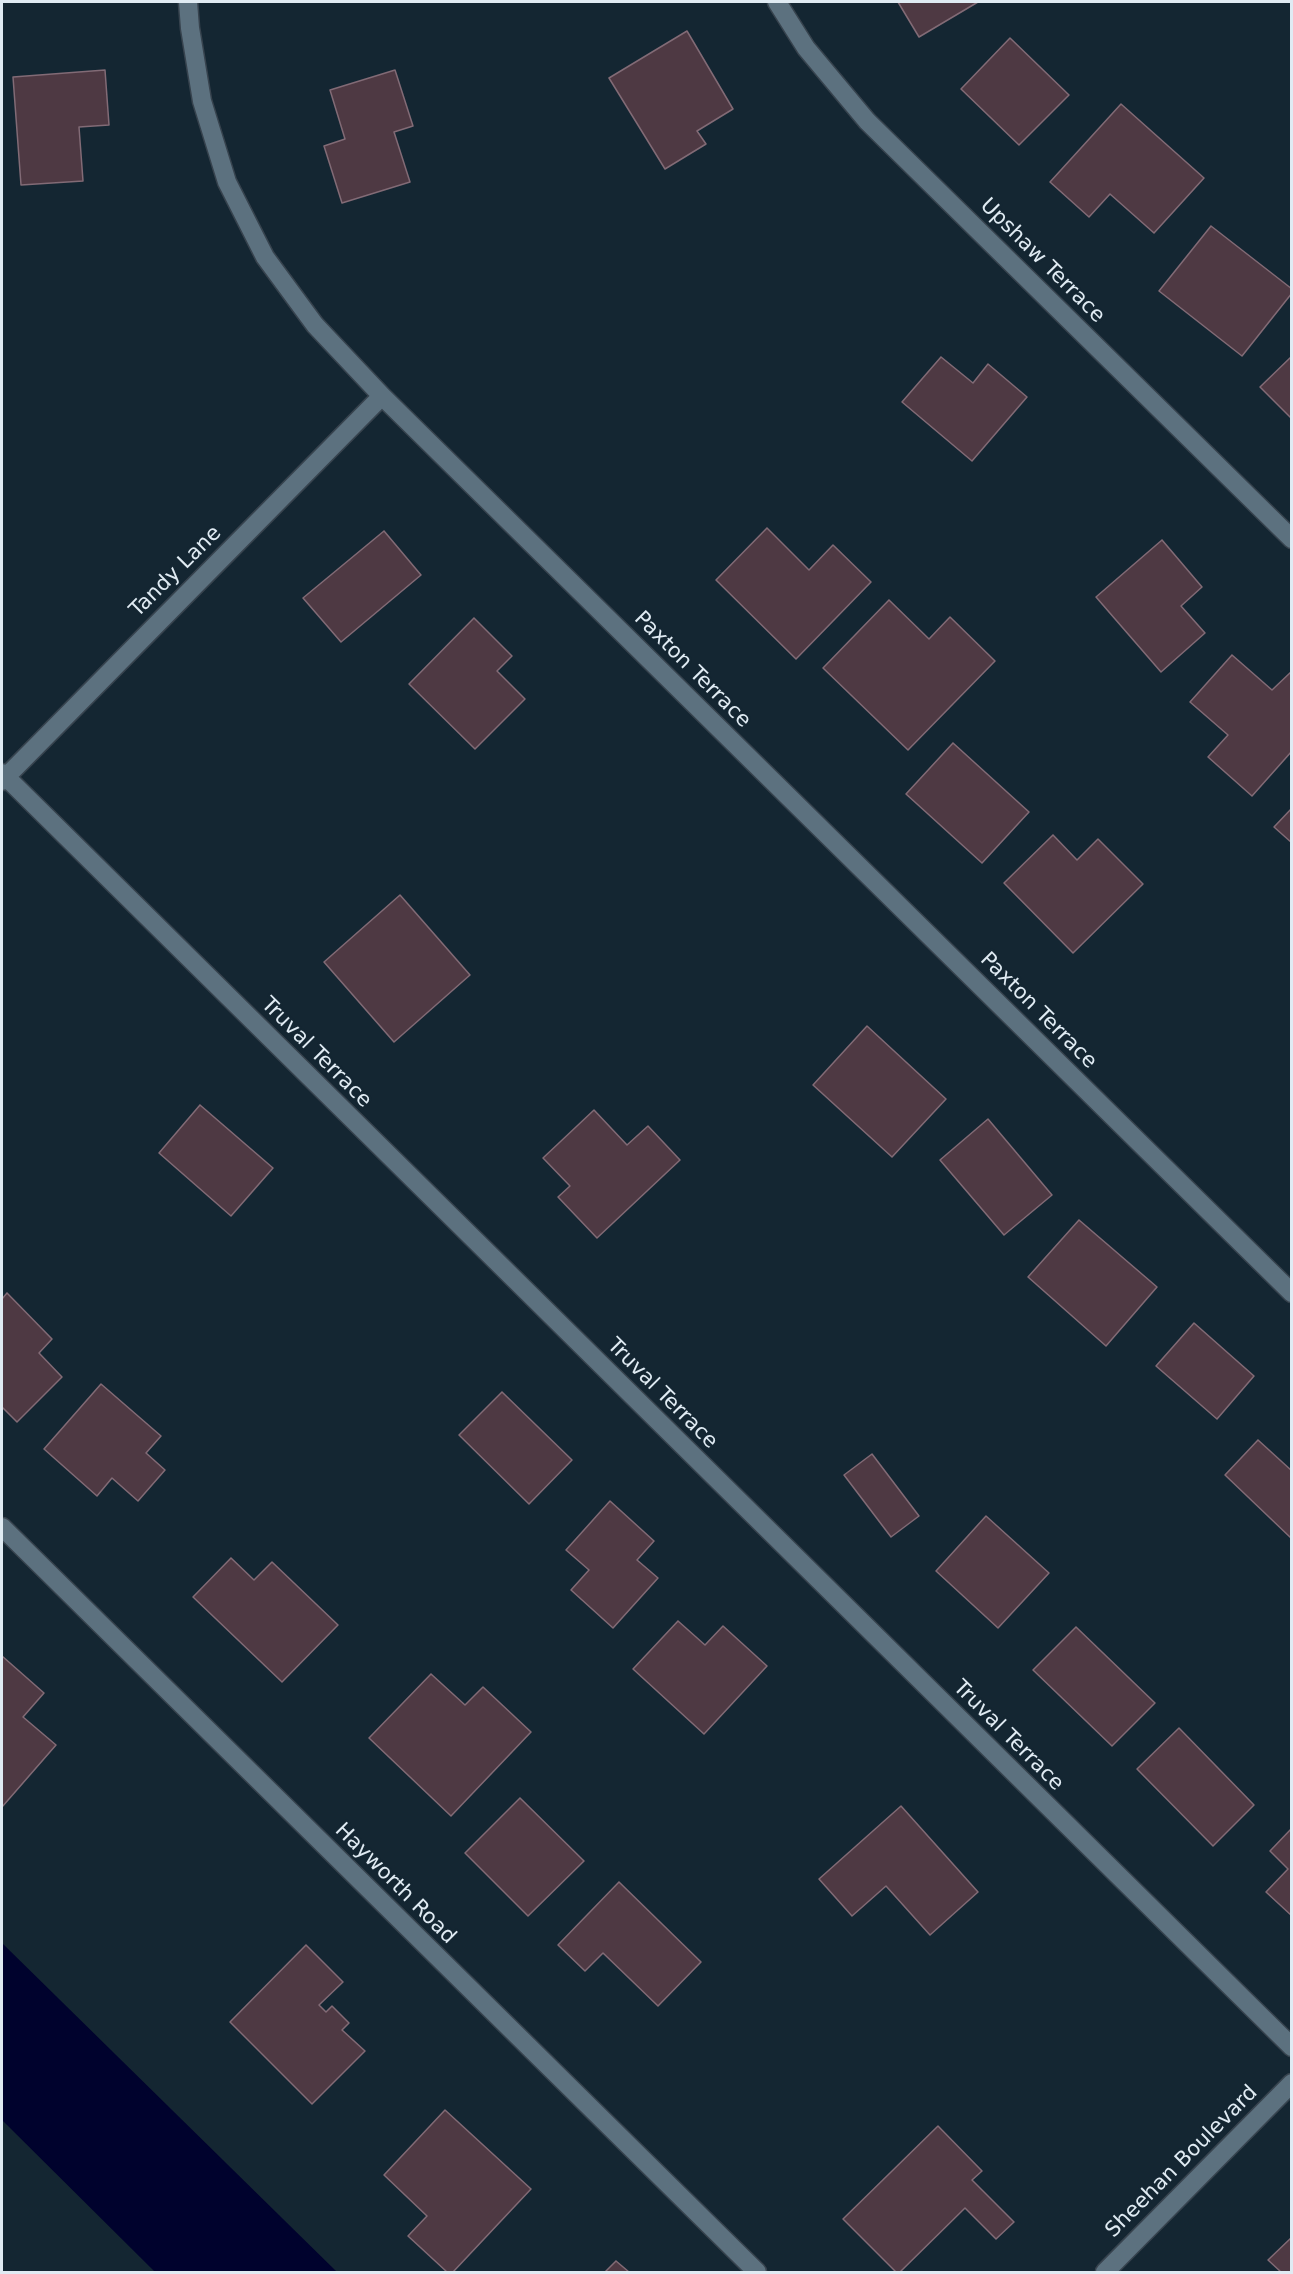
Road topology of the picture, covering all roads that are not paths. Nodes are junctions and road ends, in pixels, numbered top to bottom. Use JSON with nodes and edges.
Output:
{"nodes":[{"id":1,"x":188,"y":2,"type":"edge"},
{"id":2,"x":777,"y":2,"type":"edge"},
{"id":3,"x":382,"y":396,"type":"junction"},
{"id":4,"x":1292,"y":540,"type":"edge"},
{"id":5,"x":3,"y":777,"type":"edge"},
{"id":6,"x":1292,"y":1293,"type":"edge"},
{"id":7,"x":2,"y":1527,"type":"edge"},
{"id":8,"x":1292,"y":2047,"type":"edge"},
{"id":9,"x":1292,"y":2083,"type":"edge"},
{"id":10,"x":757,"y":2272,"type":"edge"},
{"id":11,"x":1105,"y":2272,"type":"edge"}],
"edges":[{"from":1,"to":3,"type":"street","name":"Paxton Terrace"},
{"from":2,"to":4,"type":"street","name":"Upshaw Terrace"},
{"from":3,"to":5,"type":"street","name":"Tandy Lane"},
{"from":3,"to":6,"type":"street","name":"Paxton Terrace"},
{"from":5,"to":8,"type":"street","name":"Truval Terrace"},
{"from":7,"to":10,"type":"street","name":"Hayworth Road"},
{"from":9,"to":11,"type":"street","name":"Sheehan Boulevard"}]}
